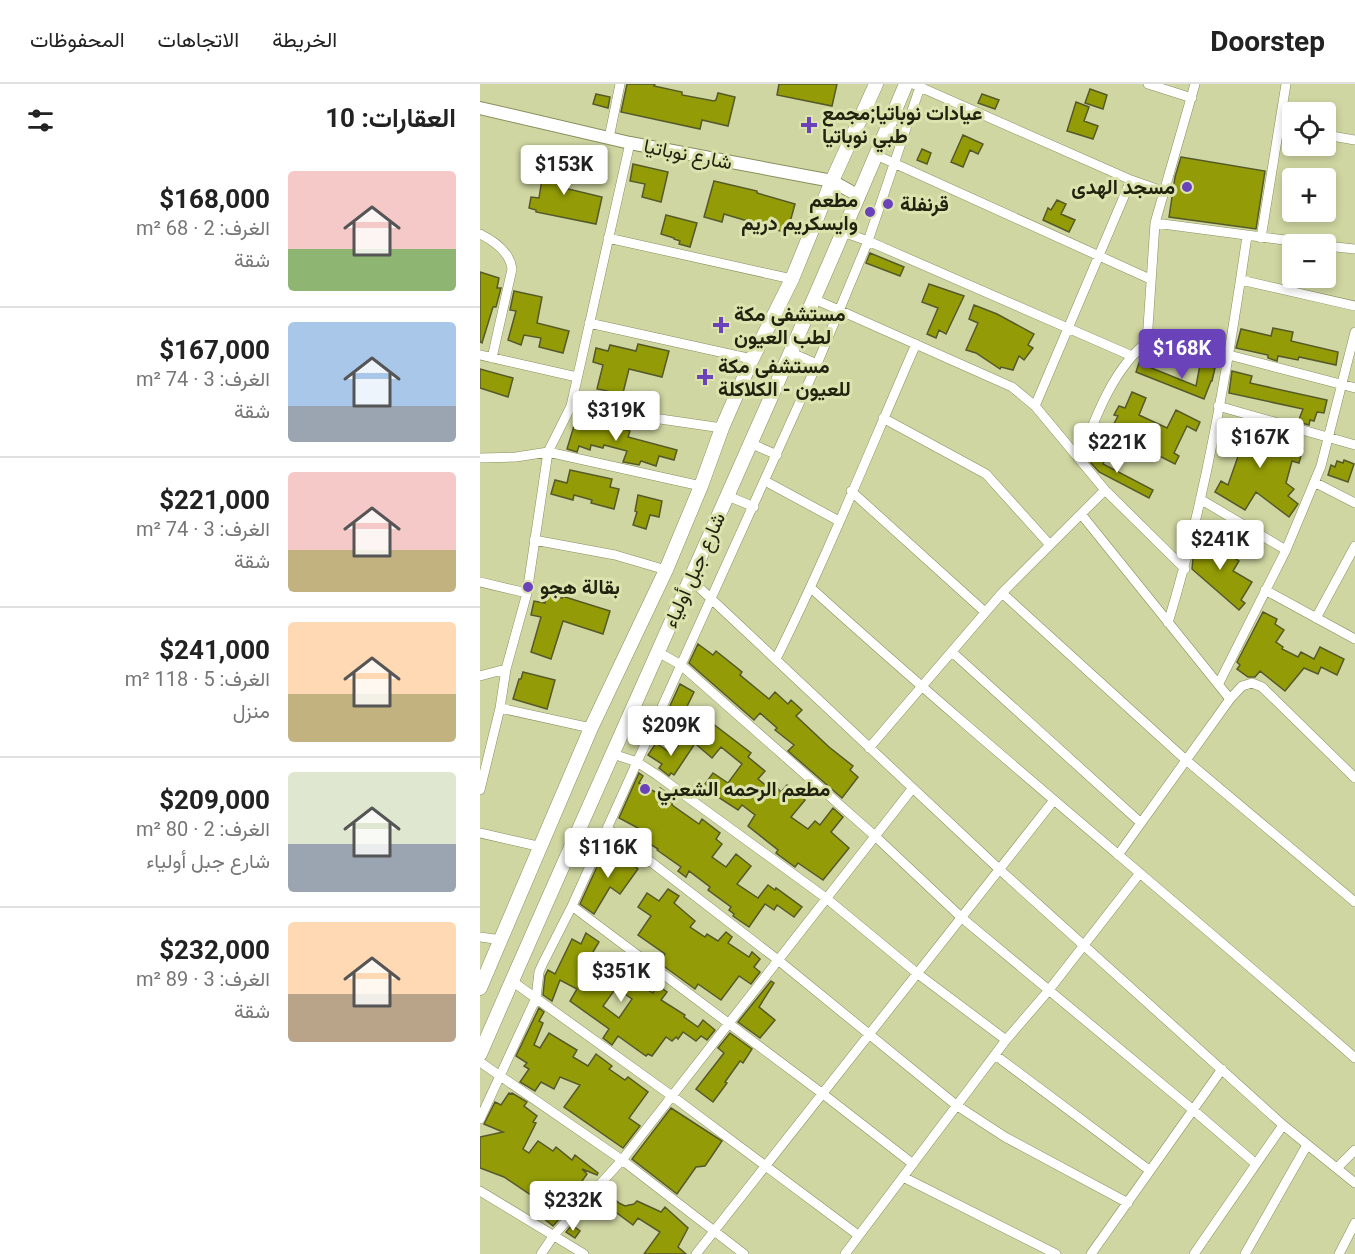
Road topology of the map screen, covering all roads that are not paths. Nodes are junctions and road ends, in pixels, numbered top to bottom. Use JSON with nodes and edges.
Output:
{"nodes":[{"id":1,"x":620,"y":84,"type":"edge"},
{"id":2,"x":876,"y":84,"type":"edge"},
{"id":3,"x":906,"y":84,"type":"edge"},
{"id":4,"x":1148,"y":84,"type":"edge"},
{"id":5,"x":1195,"y":84,"type":"edge"},
{"id":6,"x":1286,"y":84,"type":"edge"},
{"id":7,"x":918,"y":85,"type":"edge"},
{"id":8,"x":1192,"y":98,"type":"junction"},
{"id":9,"x":480,"y":108,"type":"edge"},
{"id":10,"x":1279,"y":128,"type":"junction"},
{"id":11,"x":1282,"y":128,"type":"edge"},
{"id":12,"x":1336,"y":137,"type":"edge"},
{"id":13,"x":609,"y":138,"type":"junction"},
{"id":14,"x":1355,"y":140,"type":"edge"},
{"id":15,"x":630,"y":143,"type":"junction"},
{"id":16,"x":876,"y":155,"type":"junction"},
{"id":17,"x":895,"y":164,"type":"junction"},
{"id":18,"x":1131,"y":180,"type":"junction"},
{"id":19,"x":832,"y":181,"type":"junction"},
{"id":20,"x":1165,"y":192,"type":"junction"},
{"id":21,"x":859,"y":196,"type":"junction"},
{"id":22,"x":1155,"y":224,"type":"junction"},
{"id":23,"x":843,"y":232,"type":"junction"},
{"id":24,"x":480,"y":234,"type":"edge"},
{"id":25,"x":1247,"y":236,"type":"junction"},
{"id":26,"x":608,"y":238,"type":"junction"},
{"id":27,"x":1261,"y":238,"type":"junction"},
{"id":28,"x":1282,"y":240,"type":"edge"},
{"id":29,"x":868,"y":241,"type":"junction"},
{"id":30,"x":1336,"y":247,"type":"edge"},
{"id":31,"x":1355,"y":249,"type":"edge"},
{"id":32,"x":1099,"y":256,"type":"junction"},
{"id":33,"x":792,"y":279,"type":"junction"},
{"id":34,"x":1150,"y":279,"type":"junction"},
{"id":35,"x":1241,"y":280,"type":"junction"},
{"id":36,"x":814,"y":299,"type":"junction"},
{"id":37,"x":1355,"y":306,"type":"edge"},
{"id":38,"x":840,"y":310,"type":"junction"},
{"id":39,"x":589,"y":323,"type":"junction"},
{"id":40,"x":1069,"y":327,"type":"junction"},
{"id":41,"x":1355,"y":332,"type":"edge"},
{"id":42,"x":1147,"y":342,"type":"junction"},
{"id":43,"x":916,"y":344,"type":"junction"},
{"id":44,"x":790,"y":352,"type":"junction"},
{"id":45,"x":1229,"y":355,"type":"junction"},
{"id":46,"x":480,"y":356,"type":"edge"},
{"id":47,"x":1132,"y":356,"type":"junction"},
{"id":48,"x":492,"y":358,"type":"junction"},
{"id":49,"x":752,"y":359,"type":"junction"},
{"id":50,"x":817,"y":364,"type":"junction"},
{"id":51,"x":577,"y":377,"type":"junction"},
{"id":52,"x":1341,"y":385,"type":"junction"},
{"id":53,"x":1355,"y":388,"type":"edge"},
{"id":54,"x":571,"y":406,"type":"junction"},
{"id":55,"x":1035,"y":406,"type":"junction"},
{"id":56,"x":1218,"y":406,"type":"junction"},
{"id":57,"x":883,"y":418,"type":"junction"},
{"id":58,"x":722,"y":428,"type":"junction"},
{"id":59,"x":1329,"y":438,"type":"junction"},
{"id":60,"x":750,"y":443,"type":"junction"},
{"id":61,"x":1355,"y":445,"type":"edge"},
{"id":62,"x":548,"y":452,"type":"junction"},
{"id":63,"x":777,"y":455,"type":"junction"},
{"id":64,"x":480,"y":458,"type":"edge"},
{"id":65,"x":1079,"y":459,"type":"junction"},
{"id":66,"x":765,"y":481,"type":"junction"},
{"id":67,"x":1314,"y":482,"type":"junction"},
{"id":68,"x":701,"y":486,"type":"junction"},
{"id":69,"x":1106,"y":490,"type":"junction"},
{"id":70,"x":851,"y":491,"type":"junction"},
{"id":71,"x":728,"y":496,"type":"junction"},
{"id":72,"x":1200,"y":499,"type":"junction"},
{"id":73,"x":1355,"y":503,"type":"edge"},
{"id":74,"x":754,"y":507,"type":"junction"},
{"id":75,"x":1081,"y":514,"type":"junction"},
{"id":76,"x":839,"y":521,"type":"junction"},
{"id":77,"x":534,"y":540,"type":"junction"},
{"id":78,"x":1050,"y":545,"type":"junction"},
{"id":79,"x":1355,"y":546,"type":"edge"},
{"id":80,"x":1286,"y":550,"type":"junction"},
{"id":81,"x":1185,"y":569,"type":"junction"},
{"id":82,"x":666,"y":570,"type":"junction"},
{"id":83,"x":690,"y":579,"type":"junction"},
{"id":84,"x":480,"y":582,"type":"edge"},
{"id":85,"x":812,"y":588,"type":"junction"},
{"id":86,"x":1264,"y":590,"type":"junction"},
{"id":87,"x":527,"y":593,"type":"junction"},
{"id":88,"x":1002,"y":593,"type":"junction"},
{"id":89,"x":712,"y":598,"type":"junction"},
{"id":90,"x":985,"y":612,"type":"junction"},
{"id":91,"x":1316,"y":618,"type":"junction"},
{"id":92,"x":1168,"y":623,"type":"junction"},
{"id":93,"x":1355,"y":639,"type":"edge"},
{"id":94,"x":658,"y":652,"type":"junction"},
{"id":95,"x":952,"y":652,"type":"junction"},
{"id":96,"x":776,"y":659,"type":"junction"},
{"id":97,"x":681,"y":665,"type":"junction"},
{"id":98,"x":506,"y":669,"type":"junction"},
{"id":99,"x":480,"y":676,"type":"edge"},
{"id":100,"x":1219,"y":683,"type":"junction"},
{"id":101,"x":921,"y":688,"type":"junction"},
{"id":102,"x":1230,"y":699,"type":"junction"},
{"id":103,"x":500,"y":708,"type":"junction"},
{"id":104,"x":591,"y":728,"type":"junction"},
{"id":105,"x":869,"y":748,"type":"junction"},
{"id":106,"x":613,"y":754,"type":"junction"},
{"id":107,"x":1188,"y":761,"type":"junction"},
{"id":108,"x":637,"y":762,"type":"junction"},
{"id":109,"x":1355,"y":777,"type":"edge"},
{"id":110,"x":912,"y":789,"type":"junction"},
{"id":111,"x":480,"y":790,"type":"edge"},
{"id":112,"x":1054,"y":800,"type":"junction"},
{"id":113,"x":1141,"y":823,"type":"junction"},
{"id":114,"x":607,"y":828,"type":"junction"},
{"id":115,"x":480,"y":833,"type":"edge"},
{"id":116,"x":875,"y":837,"type":"junction"},
{"id":117,"x":542,"y":847,"type":"junction"},
{"id":118,"x":568,"y":854,"type":"junction"},
{"id":119,"x":1118,"y":855,"type":"junction"},
{"id":120,"x":591,"y":863,"type":"junction"},
{"id":121,"x":999,"y":869,"type":"junction"},
{"id":122,"x":1140,"y":873,"type":"junction"},
{"id":123,"x":826,"y":898,"type":"junction"},
{"id":124,"x":1355,"y":902,"type":"edge"},
{"id":125,"x":572,"y":906,"type":"junction"},
{"id":126,"x":962,"y":918,"type":"junction"},
{"id":127,"x":480,"y":937,"type":"edge"},
{"id":128,"x":502,"y":940,"type":"junction"},
{"id":129,"x":1084,"y":945,"type":"junction"},
{"id":130,"x":778,"y":960,"type":"junction"},
{"id":131,"x":918,"y":974,"type":"junction"},
{"id":132,"x":512,"y":981,"type":"junction"},
{"id":133,"x":480,"y":988,"type":"edge"},
{"id":134,"x":1049,"y":990,"type":"junction"},
{"id":135,"x":536,"y":998,"type":"junction"},
{"id":136,"x":728,"y":1023,"type":"junction"},
{"id":137,"x":870,"y":1033,"type":"junction"},
{"id":138,"x":1006,"y":1040,"type":"junction"},
{"id":139,"x":480,"y":1054,"type":"edge"},
{"id":140,"x":995,"y":1055,"type":"junction"},
{"id":141,"x":1355,"y":1058,"type":"edge"},
{"id":142,"x":480,"y":1062,"type":"edge"},
{"id":143,"x":1222,"y":1069,"type":"junction"},
{"id":144,"x":501,"y":1077,"type":"junction"},
{"id":145,"x":823,"y":1094,"type":"junction"},
{"id":146,"x":672,"y":1096,"type":"junction"},
{"id":147,"x":956,"y":1105,"type":"junction"},
{"id":148,"x":1192,"y":1109,"type":"junction"},
{"id":149,"x":480,"y":1119,"type":"edge"},
{"id":150,"x":1283,"y":1125,"type":"junction"},
{"id":151,"x":1307,"y":1145,"type":"junction"},
{"id":152,"x":1355,"y":1150,"type":"edge"},
{"id":153,"x":622,"y":1160,"type":"junction"},
{"id":154,"x":913,"y":1164,"type":"junction"},
{"id":155,"x":1256,"y":1164,"type":"junction"},
{"id":156,"x":765,"y":1166,"type":"junction"},
{"id":157,"x":1337,"y":1168,"type":"junction"},
{"id":158,"x":1149,"y":1170,"type":"junction"},
{"id":159,"x":903,"y":1177,"type":"junction"},
{"id":160,"x":1355,"y":1184,"type":"edge"},
{"id":161,"x":480,"y":1191,"type":"edge"},
{"id":162,"x":1128,"y":1203,"type":"junction"},
{"id":163,"x":1355,"y":1223,"type":"edge"},
{"id":164,"x":714,"y":1232,"type":"junction"},
{"id":165,"x":554,"y":1235,"type":"junction"},
{"id":166,"x":858,"y":1235,"type":"junction"},
{"id":167,"x":541,"y":1254,"type":"edge"},
{"id":168,"x":584,"y":1254,"type":"edge"},
{"id":169,"x":696,"y":1254,"type":"edge"},
{"id":170,"x":744,"y":1254,"type":"edge"},
{"id":171,"x":845,"y":1254,"type":"edge"},
{"id":172,"x":1056,"y":1254,"type":"edge"},
{"id":173,"x":1091,"y":1254,"type":"edge"},
{"id":174,"x":1194,"y":1254,"type":"edge"},
{"id":175,"x":1245,"y":1254,"type":"edge"},
{"id":176,"x":1339,"y":1254,"type":"edge"}],
"edges":[{"from":1,"to":13,"type":"street"},
{"from":2,"to":19,"type":"main road","name":"شارع جبل أولياء"},
{"from":3,"to":16,"type":"main road","name":"شارع جبل أولياء"},
{"from":4,"to":8,"type":"street"},
{"from":5,"to":8,"type":"street"},
{"from":6,"to":10,"type":"street"},
{"from":7,"to":17,"type":"street"},
{"from":7,"to":18,"type":"street"},
{"from":8,"to":20,"type":"street"},
{"from":9,"to":13,"type":"street","name":"شارع نوباتيا"},
{"from":10,"to":11,"type":"street"},
{"from":10,"to":27,"type":"street"},
{"from":12,"to":14,"type":"street"},
{"from":13,"to":15,"type":"street","name":"شارع نوباتيا"},
{"from":15,"to":19,"type":"street","name":"شارع نوباتيا"},
{"from":15,"to":26,"type":"street"},
{"from":16,"to":17,"type":"street"},
{"from":16,"to":21,"type":"main road","name":"شارع جبل أولياء"},
{"from":17,"to":29,"type":"street"},
{"from":17,"to":32,"type":"street"},
{"from":18,"to":20,"type":"street"},
{"from":18,"to":32,"type":"street"},
{"from":19,"to":21,"type":"street","name":"شارع نوباتيا"},
{"from":19,"to":33,"type":"main road","name":"شارع جبل أولياء"},
{"from":20,"to":22,"type":"street"},
{"from":21,"to":23,"type":"main road","name":"شارع جبل أولياء"},
{"from":22,"to":25,"type":"street"},
{"from":22,"to":34,"type":"street"},
{"from":23,"to":29,"type":"street"},
{"from":23,"to":36,"type":"main road","name":"شارع جبل أولياء"},
{"from":24,"to":48,"type":"street"},
{"from":25,"to":27,"type":"street"},
{"from":25,"to":35,"type":"street"},
{"from":26,"to":33,"type":"street"},
{"from":26,"to":39,"type":"street"},
{"from":27,"to":28,"type":"street"},
{"from":29,"to":38,"type":"street"},
{"from":29,"to":40,"type":"street"},
{"from":30,"to":31,"type":"street"},
{"from":32,"to":34,"type":"street"},
{"from":32,"to":40,"type":"street"},
{"from":33,"to":49,"type":"main road","name":"شارع جبل أولياء"},
{"from":34,"to":42,"type":"street"},
{"from":35,"to":37,"type":"street"},
{"from":35,"to":45,"type":"street"},
{"from":36,"to":38,"type":"street"},
{"from":36,"to":44,"type":"main road","name":"شارع جبل أولياء"},
{"from":38,"to":43,"type":"street"},
{"from":38,"to":50,"type":"street"},
{"from":39,"to":49,"type":"street"},
{"from":39,"to":51,"type":"street"},
{"from":40,"to":47,"type":"street"},
{"from":40,"to":55,"type":"street"},
{"from":41,"to":52,"type":"street"},
{"from":42,"to":45,"type":"street"},
{"from":42,"to":47,"type":"street"},
{"from":43,"to":55,"type":"street"},
{"from":43,"to":57,"type":"street"},
{"from":44,"to":50,"type":"street"},
{"from":44,"to":60,"type":"main road","name":"شارع جبل أولياء"},
{"from":45,"to":52,"type":"street"},
{"from":45,"to":56,"type":"street"},
{"from":46,"to":48,"type":"street"},
{"from":47,"to":65,"type":"street"},
{"from":48,"to":51,"type":"street"},
{"from":49,"to":58,"type":"main road","name":"شارع جبل أولياء"},
{"from":50,"to":63,"type":"street"},
{"from":51,"to":54,"type":"street"},
{"from":52,"to":53,"type":"street"},
{"from":52,"to":59,"type":"street"},
{"from":54,"to":58,"type":"street"},
{"from":54,"to":62,"type":"street"},
{"from":55,"to":65,"type":"street"},
{"from":56,"to":59,"type":"street"},
{"from":56,"to":72,"type":"street"},
{"from":57,"to":70,"type":"street"},
{"from":57,"to":78,"type":"street"},
{"from":58,"to":68,"type":"main road","name":"شارع جبل أولياء"},
{"from":59,"to":61,"type":"street"},
{"from":59,"to":67,"type":"street"},
{"from":60,"to":63,"type":"street"},
{"from":60,"to":71,"type":"main road","name":"شارع جبل أولياء"},
{"from":62,"to":64,"type":"street"},
{"from":62,"to":68,"type":"street"},
{"from":62,"to":77,"type":"street"},
{"from":63,"to":66,"type":"street"},
{"from":65,"to":69,"type":"street"},
{"from":66,"to":74,"type":"street"},
{"from":66,"to":76,"type":"street"},
{"from":67,"to":73,"type":"street"},
{"from":67,"to":80,"type":"street"},
{"from":68,"to":82,"type":"main road","name":"شارع جبل أولياء"},
{"from":69,"to":75,"type":"street"},
{"from":69,"to":81,"type":"street"},
{"from":70,"to":76,"type":"street"},
{"from":70,"to":90,"type":"street"},
{"from":71,"to":74,"type":"street"},
{"from":71,"to":83,"type":"main road","name":"شارع جبل أولياء"},
{"from":72,"to":80,"type":"street"},
{"from":72,"to":81,"type":"street"},
{"from":74,"to":89,"type":"street"},
{"from":75,"to":78,"type":"street"},
{"from":75,"to":92,"type":"street"},
{"from":76,"to":85,"type":"street"},
{"from":77,"to":82,"type":"street"},
{"from":77,"to":87,"type":"street"},
{"from":78,"to":88,"type":"street"},
{"from":79,"to":91,"type":"street"},
{"from":80,"to":86,"type":"street"},
{"from":81,"to":92,"type":"street"},
{"from":82,"to":104,"type":"main road","name":"شارع جبل أولياء"},
{"from":83,"to":89,"type":"street"},
{"from":83,"to":94,"type":"main road","name":"شارع جبل أولياء"},
{"from":84,"to":87,"type":"street"},
{"from":85,"to":96,"type":"street"},
{"from":85,"to":101,"type":"street"},
{"from":86,"to":91,"type":"street"},
{"from":86,"to":100,"type":"street"},
{"from":87,"to":98,"type":"street"},
{"from":88,"to":90,"type":"street"},
{"from":88,"to":107,"type":"street"},
{"from":89,"to":96,"type":"street"},
{"from":89,"to":97,"type":"street"},
{"from":90,"to":95,"type":"street"},
{"from":91,"to":93,"type":"street"},
{"from":92,"to":100,"type":"street"},
{"from":94,"to":97,"type":"street"},
{"from":94,"to":106,"type":"main road","name":"شارع جبل أولياء"},
{"from":95,"to":101,"type":"street"},
{"from":95,"to":113,"type":"street"},
{"from":96,"to":105,"type":"street"},
{"from":97,"to":108,"type":"street"},
{"from":97,"to":116,"type":"street"},
{"from":98,"to":99,"type":"street"},
{"from":98,"to":103,"type":"street"},
{"from":100,"to":102,"type":"street"},
{"from":101,"to":105,"type":"street"},
{"from":101,"to":112,"type":"street"},
{"from":102,"to":107,"type":"street"},
{"from":102,"to":109,"type":"street"},
{"from":103,"to":104,"type":"street"},
{"from":103,"to":111,"type":"street"},
{"from":104,"to":117,"type":"main road","name":"شارع جبل أولياء"},
{"from":105,"to":110,"type":"street"},
{"from":106,"to":108,"type":"street"},
{"from":106,"to":118,"type":"main road","name":"شارع جبل أولياء"},
{"from":107,"to":113,"type":"street"},
{"from":107,"to":124,"type":"street"},
{"from":108,"to":114,"type":"street"},
{"from":108,"to":123,"type":"street"},
{"from":110,"to":116,"type":"street"},
{"from":110,"to":121,"type":"street"},
{"from":112,"to":119,"type":"street"},
{"from":112,"to":121,"type":"street"},
{"from":113,"to":119,"type":"street"},
{"from":114,"to":120,"type":"street"},
{"from":114,"to":130,"type":"street"},
{"from":115,"to":117,"type":"street"},
{"from":116,"to":123,"type":"street"},
{"from":116,"to":126,"type":"street"},
{"from":117,"to":128,"type":"main road","name":"شارع جبل أولياء"},
{"from":118,"to":120,"type":"street"},
{"from":118,"to":132,"type":"main road","name":"شارع جبل أولياء"},
{"from":119,"to":122,"type":"street"},
{"from":120,"to":125,"type":"street"},
{"from":121,"to":126,"type":"street"},
{"from":121,"to":129,"type":"street"},
{"from":122,"to":129,"type":"street"},
{"from":122,"to":141,"type":"street"},
{"from":123,"to":130,"type":"street"},
{"from":123,"to":131,"type":"street"},
{"from":125,"to":135,"type":"street"},
{"from":125,"to":136,"type":"street"},
{"from":126,"to":131,"type":"street"},
{"from":126,"to":134,"type":"street"},
{"from":127,"to":128,"type":"street"},
{"from":128,"to":133,"type":"main road","name":"شارع جبل أولياء"},
{"from":129,"to":134,"type":"street"},
{"from":129,"to":143,"type":"street"},
{"from":130,"to":136,"type":"street"},
{"from":130,"to":137,"type":"street"},
{"from":131,"to":137,"type":"street"},
{"from":131,"to":138,"type":"street"},
{"from":132,"to":135,"type":"street"},
{"from":132,"to":139,"type":"main road","name":"شارع جبل أولياء"},
{"from":134,"to":138,"type":"street"},
{"from":134,"to":148,"type":"street"},
{"from":135,"to":144,"type":"street"},
{"from":135,"to":146,"type":"street"},
{"from":136,"to":145,"type":"street"},
{"from":136,"to":146,"type":"street"},
{"from":137,"to":145,"type":"street"},
{"from":137,"to":147,"type":"street"},
{"from":138,"to":140,"type":"street"},
{"from":140,"to":147,"type":"street"},
{"from":140,"to":158,"type":"street"},
{"from":142,"to":144,"type":"street"},
{"from":143,"to":148,"type":"street"},
{"from":143,"to":150,"type":"street"},
{"from":144,"to":149,"type":"street"},
{"from":144,"to":153,"type":"street"},
{"from":145,"to":154,"type":"street"},
{"from":145,"to":156,"type":"street"},
{"from":146,"to":153,"type":"street"},
{"from":146,"to":156,"type":"street"},
{"from":147,"to":154,"type":"street"},
{"from":147,"to":162,"type":"street"},
{"from":148,"to":155,"type":"street"},
{"from":148,"to":158,"type":"street"},
{"from":150,"to":151,"type":"street"},
{"from":150,"to":155,"type":"street"},
{"from":151,"to":157,"type":"street"},
{"from":151,"to":175,"type":"street"},
{"from":152,"to":157,"type":"street"},
{"from":153,"to":164,"type":"street"},
{"from":153,"to":165,"type":"street"},
{"from":154,"to":159,"type":"street"},
{"from":155,"to":174,"type":"street"},
{"from":156,"to":164,"type":"street"},
{"from":156,"to":166,"type":"street"},
{"from":157,"to":160,"type":"street"},
{"from":158,"to":162,"type":"street"},
{"from":159,"to":166,"type":"street"},
{"from":159,"to":172,"type":"street"},
{"from":161,"to":165,"type":"street"},
{"from":162,"to":173,"type":"street"},
{"from":163,"to":176,"type":"street"},
{"from":164,"to":169,"type":"street"},
{"from":164,"to":170,"type":"street"},
{"from":165,"to":167,"type":"street"},
{"from":165,"to":168,"type":"street"},
{"from":166,"to":171,"type":"street"}]}
